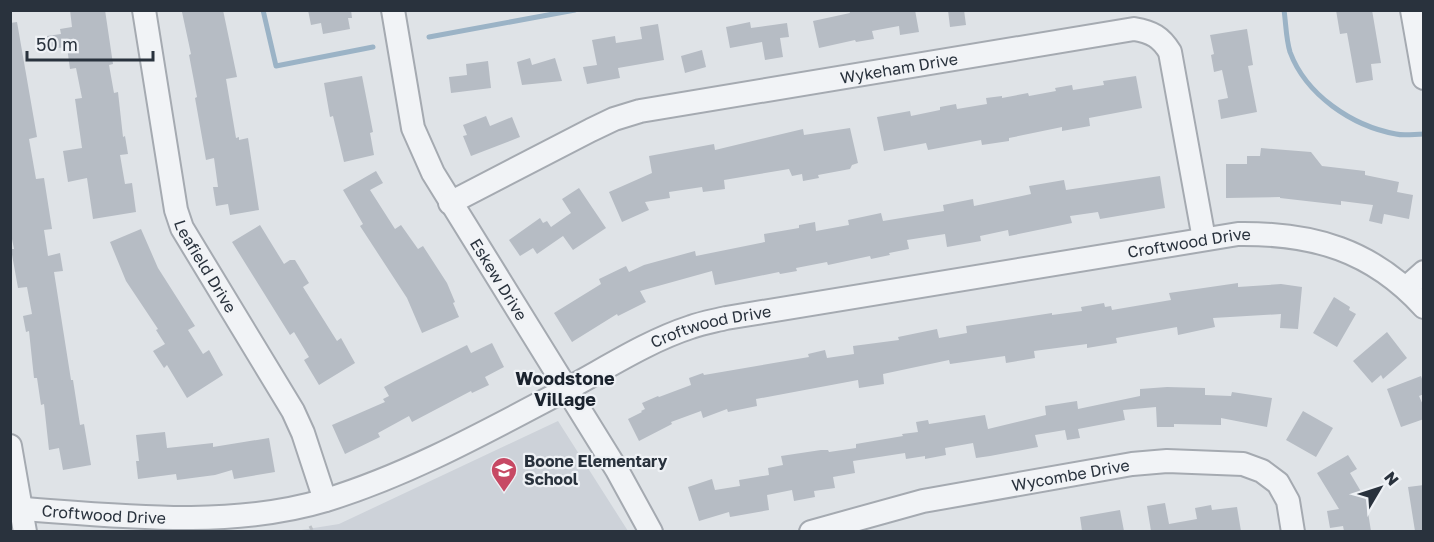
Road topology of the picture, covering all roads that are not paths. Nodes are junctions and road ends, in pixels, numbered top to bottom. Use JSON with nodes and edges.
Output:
{"nodes":[{"id":1,"x":144,"y":10,"type":"edge"},
{"id":2,"x":393,"y":10,"type":"edge"},
{"id":3,"x":1412,"y":10,"type":"edge"},
{"id":4,"x":1424,"y":78,"type":"edge"},
{"id":5,"x":450,"y":203,"type":"junction"},
{"id":6,"x":1204,"y":239,"type":"junction"},
{"id":7,"x":1424,"y":272,"type":"edge"},
{"id":8,"x":1406,"y":288,"type":"junction"},
{"id":9,"x":1424,"y":307,"type":"edge"},
{"id":10,"x":566,"y":390,"type":"junction"},
{"id":11,"x":10,"y":446,"type":"edge"},
{"id":12,"x":326,"y":500,"type":"junction"},
{"id":13,"x":16,"y":509,"type":"edge"},
{"id":14,"x":25,"y":531,"type":"edge"},
{"id":15,"x":651,"y":531,"type":"edge"},
{"id":16,"x":811,"y":531,"type":"edge"},
{"id":17,"x":1293,"y":531,"type":"edge"}],
"edges":[{"from":1,"to":12,"type":"street","name":"Leafield Drive"},
{"from":2,"to":5,"type":"street","name":"Eskew Drive"},
{"from":3,"to":4,"type":"street"},
{"from":5,"to":6,"type":"street","name":"Wykeham Drive"},
{"from":5,"to":10,"type":"street","name":"Eskew Drive"},
{"from":6,"to":8,"type":"street","name":"Croftwood Drive"},
{"from":6,"to":10,"type":"street","name":"Croftwood Drive"},
{"from":7,"to":8,"type":"street"},
{"from":8,"to":9,"type":"street","name":"Croftwood Drive"},
{"from":10,"to":12,"type":"street","name":"Croftwood Drive"},
{"from":10,"to":15,"type":"street","name":"Eskew Drive"},
{"from":11,"to":13,"type":"street"},
{"from":12,"to":13,"type":"street","name":"Croftwood Drive"},
{"from":13,"to":14,"type":"street"},
{"from":16,"to":17,"type":"street","name":"Wycombe Drive"}]}
